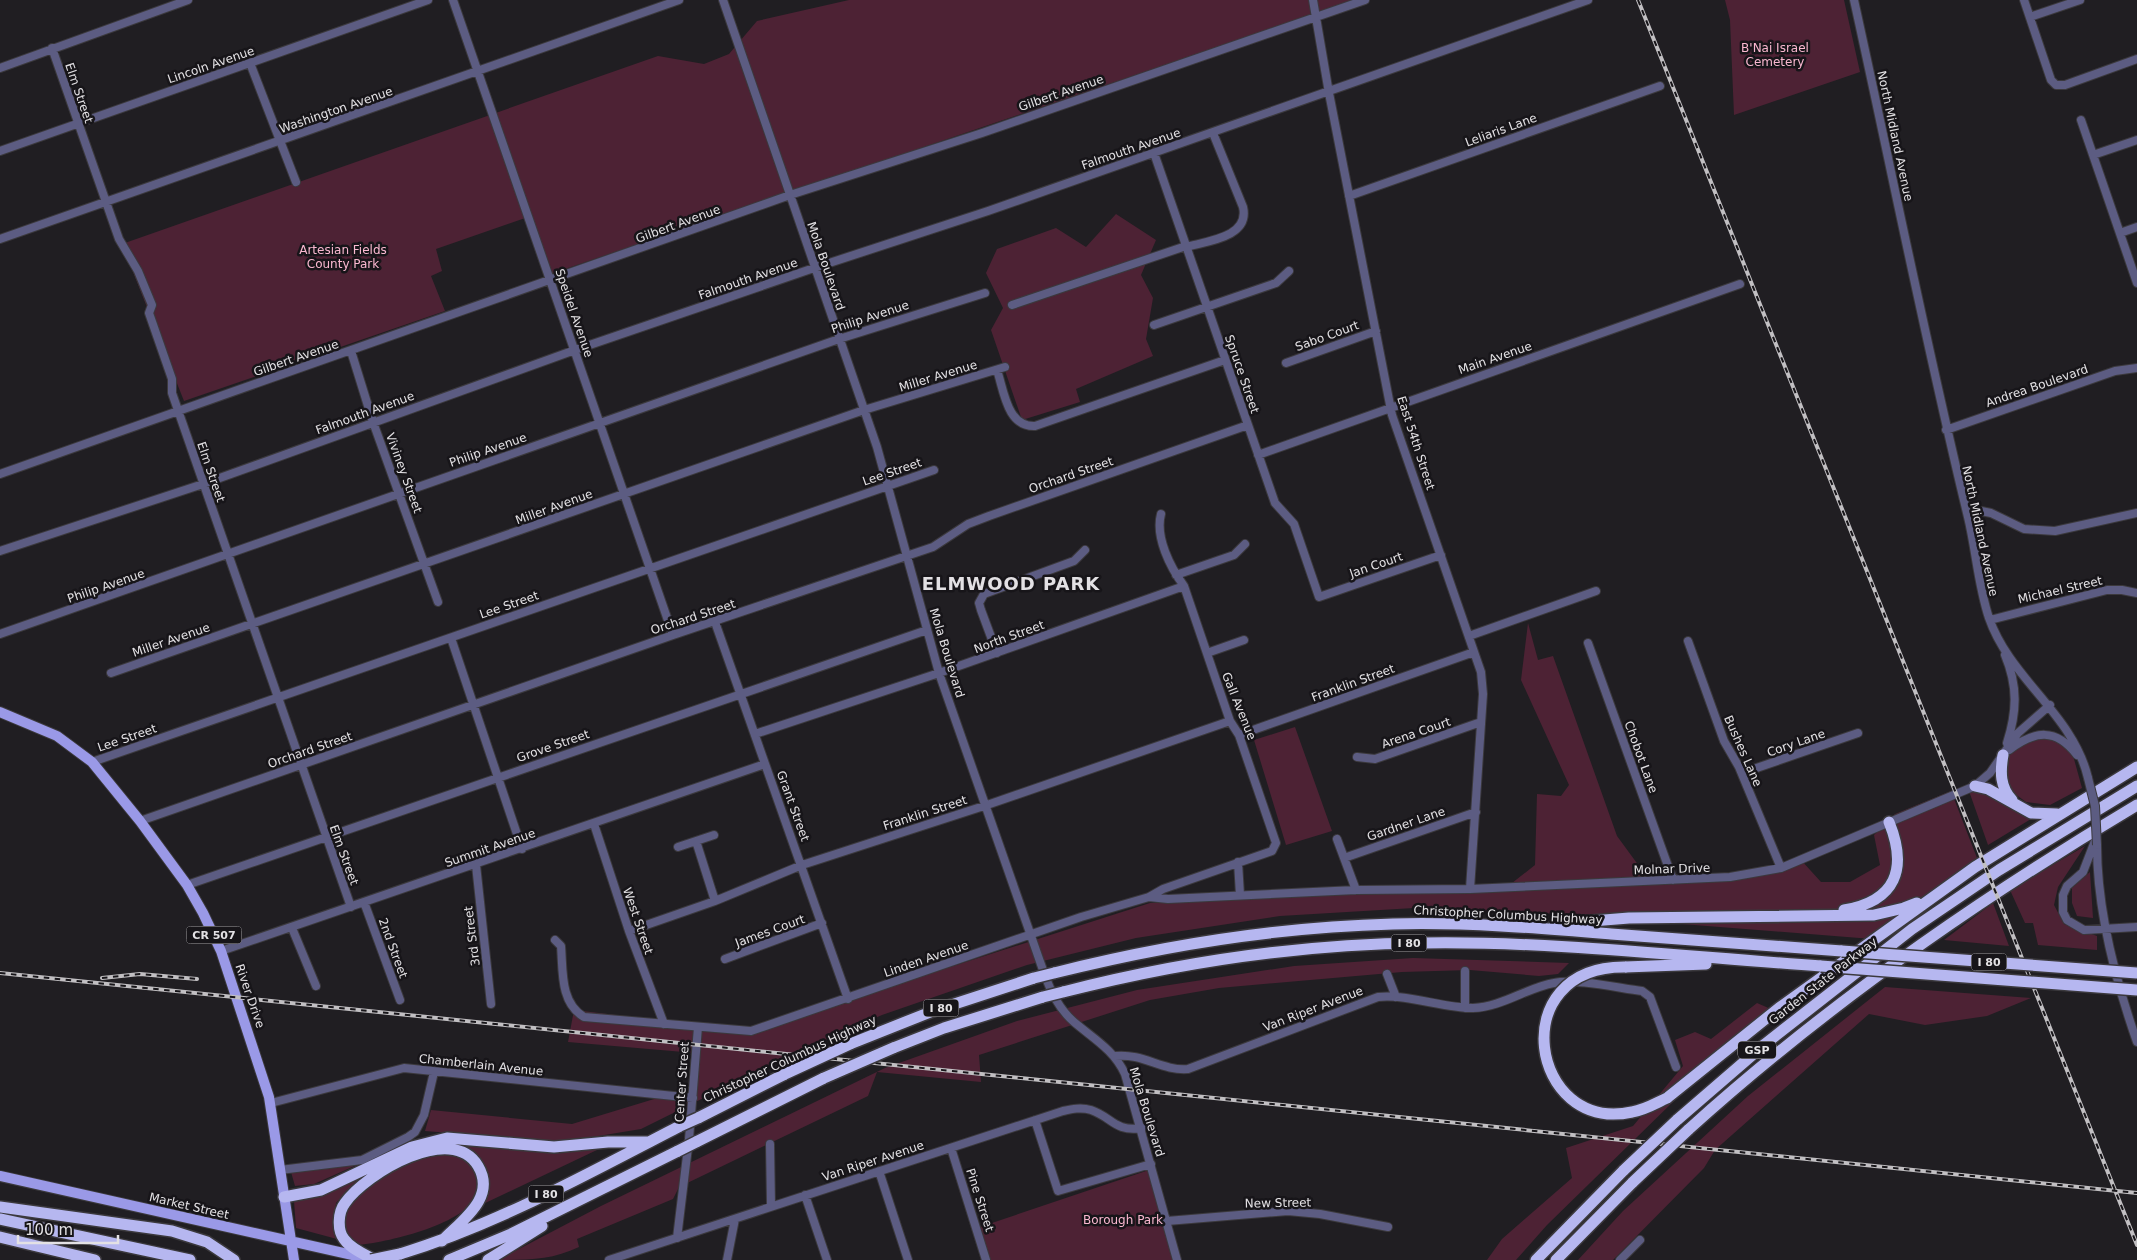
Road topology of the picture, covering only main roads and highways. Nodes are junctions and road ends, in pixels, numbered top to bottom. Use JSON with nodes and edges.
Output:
{"nodes":[{"id":1,"x":0,"y":712,"type":"edge"},
{"id":2,"x":2004,"y":755,"type":"road end"},
{"id":3,"x":2137,"y":767,"type":"edge"},
{"id":4,"x":1975,"y":786,"type":"road end"},
{"id":5,"x":2137,"y":786,"type":"edge"},
{"id":6,"x":2137,"y":806,"type":"edge"},
{"id":7,"x":2018,"y":807,"type":"junction"},
{"id":8,"x":2059,"y":814,"type":"junction"},
{"id":9,"x":1889,"y":822,"type":"road end"},
{"id":10,"x":1976,"y":867,"type":"junction"},
{"id":11,"x":1692,"y":916,"type":"junction"},
{"id":12,"x":1523,"y":927,"type":"junction"},
{"id":13,"x":1758,"y":962,"type":"junction"},
{"id":14,"x":2137,"y":973,"type":"edge"},
{"id":15,"x":2137,"y":990,"type":"edge"},
{"id":16,"x":648,"y":1142,"type":"junction"},
{"id":17,"x":0,"y":1176,"type":"edge"},
{"id":18,"x":599,"y":1190,"type":"junction"},
{"id":19,"x":284,"y":1197,"type":"junction"},
{"id":20,"x":0,"y":1206,"type":"edge"},
{"id":21,"x":5,"y":1220,"type":"edge"},
{"id":22,"x":3,"y":1238,"type":"edge"},
{"id":23,"x":442,"y":1241,"type":"junction"},
{"id":24,"x":290,"y":1242,"type":"junction"},
{"id":25,"x":46,"y":1248,"type":"junction"},
{"id":26,"x":68,"y":1260,"type":"edge"},
{"id":27,"x":95,"y":1260,"type":"edge"},
{"id":28,"x":190,"y":1260,"type":"edge"},
{"id":29,"x":234,"y":1260,"type":"edge"},
{"id":30,"x":294,"y":1260,"type":"edge"},
{"id":31,"x":373,"y":1260,"type":"edge"},
{"id":32,"x":449,"y":1260,"type":"edge"},
{"id":33,"x":488,"y":1260,"type":"edge"},
{"id":34,"x":1536,"y":1260,"type":"edge"},
{"id":35,"x":1556,"y":1260,"type":"edge"}],
"edges":[{"from":1,"to":19,"type":"main road","name":"River Drive","number":"CR 507"},
{"from":2,"to":7,"type":"highway"},
{"from":3,"to":8,"type":"highway"},
{"from":4,"to":7,"type":"highway"},
{"from":5,"to":34,"type":"highway","name":"Garden State Parkway","number":"GSP","bridge":true},
{"from":6,"to":35,"type":"highway","number":"GSP","bridge":true},
{"from":7,"to":8,"type":"highway"},
{"from":8,"to":10,"type":"highway"},
{"from":9,"to":11,"type":"highway"},
{"from":10,"to":11,"type":"highway"},
{"from":10,"to":13,"type":"highway","bridge":true},
{"from":11,"to":12,"type":"highway"},
{"from":12,"to":14,"type":"highway","name":"Christopher Columbus Highway","number":"I 80","bridge":true},
{"from":12,"to":16,"type":"highway","name":"Christopher Columbus Highway","number":"I 80","bridge":true},
{"from":13,"to":15,"type":"highway","number":"I 80","bridge":true},
{"from":13,"to":18,"type":"highway","number":"I 80","bridge":true},
{"from":16,"to":19,"type":"highway"},
{"from":16,"to":23,"type":"highway","name":"Christopher Columbus Highway","number":"I 80"},
{"from":17,"to":24,"type":"main road","name":"Market Street"},
{"from":18,"to":32,"type":"highway","number":"I 80"},
{"from":18,"to":33,"type":"highway"},
{"from":19,"to":24,"type":"main road","name":"River Drive","number":"CR 507"},
{"from":20,"to":29,"type":"highway"},
{"from":21,"to":28,"type":"highway"},
{"from":22,"to":25,"type":"highway"},
{"from":23,"to":31,"type":"highway","name":"Christopher Columbus Highway","number":"I 80","bridge":true},
{"from":23,"to":31,"type":"highway"},
{"from":24,"to":30,"type":"main road","name":"River Drive","number":"CR 507"},
{"from":24,"to":31,"type":"main road","name":"Market Street"},
{"from":25,"to":26,"type":"highway"},
{"from":25,"to":27,"type":"highway"}]}
